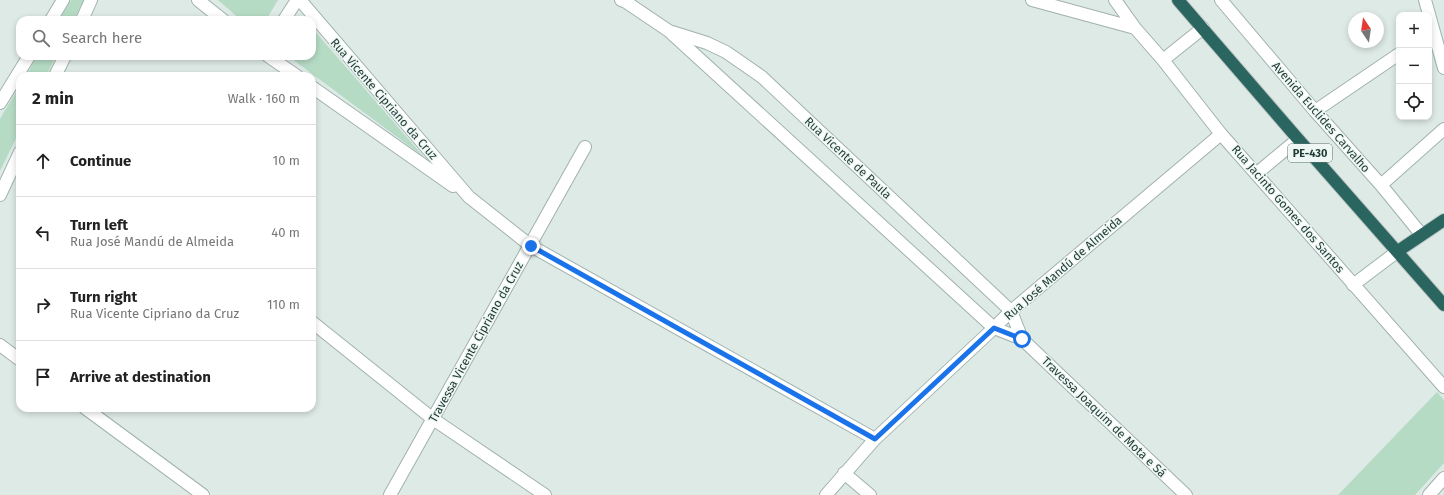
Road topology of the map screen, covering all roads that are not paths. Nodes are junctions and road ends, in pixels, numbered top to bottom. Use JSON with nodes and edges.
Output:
{"nodes":[{"id":1,"x":63,"y":0,"type":"edge"},
{"id":2,"x":91,"y":0,"type":"edge"},
{"id":3,"x":198,"y":0,"type":"edge"},
{"id":4,"x":298,"y":0,"type":"edge"},
{"id":5,"x":1032,"y":0,"type":"edge"},
{"id":6,"x":1115,"y":0,"type":"edge"},
{"id":7,"x":1178,"y":0,"type":"edge"},
{"id":8,"x":1221,"y":0,"type":"edge"},
{"id":9,"x":1425,"y":0,"type":"edge"},
{"id":10,"x":624,"y":1,"type":"edge"},
{"id":11,"x":1427,"y":12,"type":"edge"},
{"id":12,"x":53,"y":16,"type":"edge"},
{"id":13,"x":84,"y":16,"type":"edge"},
{"id":14,"x":218,"y":16,"type":"edge"},
{"id":15,"x":287,"y":16,"type":"edge"},
{"id":16,"x":312,"y":16,"type":"edge"},
{"id":17,"x":316,"y":21,"type":"edge"},
{"id":18,"x":1135,"y":28,"type":"junction"},
{"id":19,"x":1203,"y":28,"type":"junction"},
{"id":20,"x":668,"y":31,"type":"junction"},
{"id":21,"x":1432,"y":35,"type":"edge"},
{"id":22,"x":1396,"y":56,"type":"edge"},
{"id":23,"x":27,"y":60,"type":"edge"},
{"id":24,"x":63,"y":60,"type":"edge"},
{"id":25,"x":274,"y":60,"type":"edge"},
{"id":26,"x":1163,"y":60,"type":"junction"},
{"id":27,"x":1444,"y":68,"type":"edge"},
{"id":28,"x":19,"y":72,"type":"edge"},
{"id":29,"x":58,"y":72,"type":"edge"},
{"id":30,"x":291,"y":72,"type":"edge"},
{"id":31,"x":16,"y":77,"type":"edge"},
{"id":32,"x":316,"y":90,"type":"edge"},
{"id":33,"x":0,"y":103,"type":"edge"},
{"id":34,"x":1315,"y":111,"type":"junction"},
{"id":35,"x":1444,"y":129,"type":"edge"},
{"id":36,"x":1221,"y":134,"type":"junction"},
{"id":37,"x":1298,"y":140,"type":"junction"},
{"id":38,"x":585,"y":147,"type":"dead end"},
{"id":39,"x":16,"y":161,"type":"edge"},
{"id":40,"x":1256,"y":174,"type":"junction"},
{"id":41,"x":1381,"y":185,"type":"junction"},
{"id":42,"x":0,"y":195,"type":"edge"},
{"id":43,"x":469,"y":197,"type":"junction"},
{"id":44,"x":1444,"y":220,"type":"edge"},
{"id":45,"x":1422,"y":234,"type":"junction"},
{"id":46,"x":531,"y":246,"type":"junction"},
{"id":47,"x":1398,"y":251,"type":"junction"},
{"id":48,"x":1354,"y":285,"type":"junction"},
{"id":49,"x":1444,"y":305,"type":"edge"},
{"id":50,"x":1010,"y":311,"type":"junction"},
{"id":51,"x":316,"y":325,"type":"edge"},
{"id":52,"x":994,"y":328,"type":"junction"},
{"id":53,"x":1022,"y":339,"type":"junction"},
{"id":54,"x":0,"y":345,"type":"edge"},
{"id":55,"x":16,"y":357,"type":"edge"},
{"id":56,"x":1444,"y":387,"type":"edge"},
{"id":57,"x":90,"y":412,"type":"edge"},
{"id":58,"x":433,"y":419,"type":"junction"},
{"id":59,"x":875,"y":439,"type":"junction"},
{"id":60,"x":844,"y":473,"type":"junction"},
{"id":61,"x":1444,"y":478,"type":"edge"},
{"id":62,"x":203,"y":495,"type":"edge"},
{"id":63,"x":390,"y":495,"type":"edge"},
{"id":64,"x":545,"y":495,"type":"edge"},
{"id":65,"x":826,"y":495,"type":"edge"},
{"id":66,"x":870,"y":495,"type":"edge"},
{"id":67,"x":1186,"y":495,"type":"edge"},
{"id":68,"x":1428,"y":495,"type":"edge"}],
"edges":[{"from":1,"to":12,"type":"street"},
{"from":2,"to":13,"type":"street"},
{"from":3,"to":14,"type":"street"},
{"from":4,"to":15,"type":"street"},
{"from":4,"to":16,"type":"street","name":"Rua Vicente Cipriano da Cruz"},
{"from":5,"to":18,"type":"street"},
{"from":6,"to":18,"type":"street","name":"Rua Jacinto Gomes dos Santos"},
{"from":7,"to":19,"type":"highway","number":"PE-430"},
{"from":8,"to":34,"type":"street","name":"Avenida Euclides Carvalho"},
{"from":9,"to":11,"type":"street"},
{"from":10,"to":20,"type":"street","name":"Rua Vicente de Paula"},
{"from":17,"to":43,"type":"street","name":"Rua Vicente Cipriano da Cruz"},
{"from":18,"to":26,"type":"street","name":"Rua Jacinto Gomes dos Santos"},
{"from":19,"to":26,"type":"street"},
{"from":19,"to":37,"type":"highway","number":"PE-430"},
{"from":20,"to":50,"type":"street","name":"Rua Vicente de Paula"},
{"from":20,"to":52,"type":"street","name":"Rua Vicente de Paula"},
{"from":21,"to":27,"type":"street"},
{"from":22,"to":34,"type":"street"},
{"from":23,"to":28,"type":"street"},
{"from":24,"to":29,"type":"street"},
{"from":25,"to":30,"type":"street"},
{"from":26,"to":36,"type":"street","name":"Rua Jacinto Gomes dos Santos"},
{"from":31,"to":33,"type":"street"},
{"from":32,"to":43,"type":"street","name":"Rua Vicente Cipriano da Cruz"},
{"from":34,"to":41,"type":"street","name":"Avenida Euclides Carvalho"},
{"from":35,"to":41,"type":"street"},
{"from":36,"to":40,"type":"street","name":"Rua Jacinto Gomes dos Santos"},
{"from":36,"to":50,"type":"street","name":"Rua José Mandú de Almeida"},
{"from":37,"to":40,"type":"street"},
{"from":37,"to":47,"type":"highway","number":"PE-430"},
{"from":38,"to":46,"type":"street","name":"Travessa Vicente Cipriano da Cruz"},
{"from":39,"to":42,"type":"street"},
{"from":40,"to":48,"type":"street","name":"Rua Jacinto Gomes dos Santos"},
{"from":41,"to":45,"type":"street","name":"Avenida Euclides Carvalho"},
{"from":43,"to":46,"type":"street","name":"Rua Vicente Cipriano da Cruz"},
{"from":44,"to":45,"type":"highway"},
{"from":45,"to":47,"type":"highway"},
{"from":46,"to":58,"type":"street","name":"Travessa Vicente Cipriano da Cruz"},
{"from":46,"to":59,"type":"street","name":"Rua Vicente Cipriano da Cruz"},
{"from":47,"to":48,"type":"street"},
{"from":47,"to":49,"type":"highway","number":"PE-430"},
{"from":48,"to":56,"type":"street","name":"Rua Jacinto Gomes dos Santos"},
{"from":50,"to":52,"type":"street","name":"Rua José Mandú de Almeida"},
{"from":50,"to":53,"type":"street","name":"Travessa Joaquim de Mota e Sá"},
{"from":51,"to":58,"type":"street"},
{"from":52,"to":53,"type":"street","name":"Travessa Joaquim de Mota e Sá"},
{"from":52,"to":59,"type":"street","name":"Rua José Mandú de Almeida"},
{"from":53,"to":67,"type":"street","name":"Travessa Joaquim de Mota e Sá"},
{"from":54,"to":55,"type":"street"},
{"from":57,"to":62,"type":"street"},
{"from":58,"to":63,"type":"street","name":"Travessa Vicente Cipriano da Cruz"},
{"from":58,"to":64,"type":"street"},
{"from":59,"to":60,"type":"street","name":"Rua José Mandú de Almeida"},
{"from":60,"to":65,"type":"street","name":"Rua José Mandú de Almeida"},
{"from":60,"to":66,"type":"street"},
{"from":61,"to":68,"type":"street"}]}
